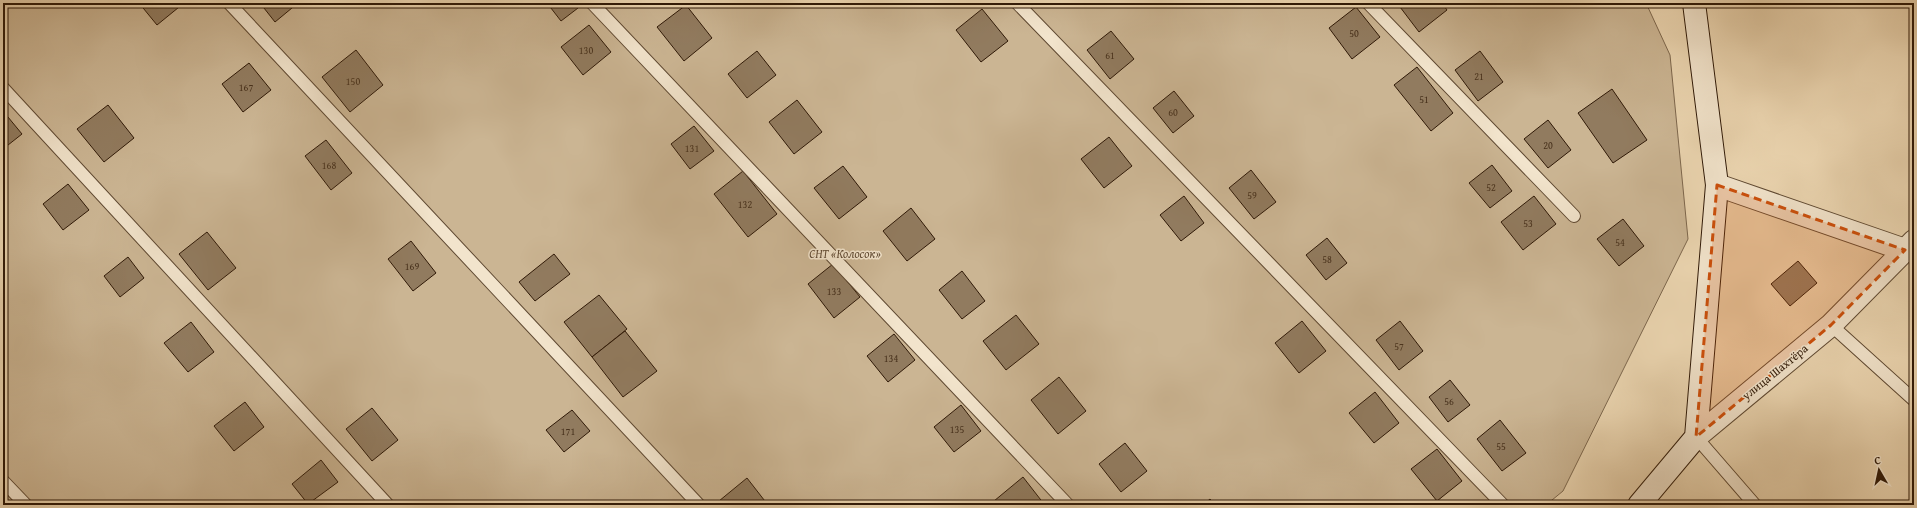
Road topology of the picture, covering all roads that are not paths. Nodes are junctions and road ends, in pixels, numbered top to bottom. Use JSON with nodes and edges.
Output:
{"nodes":[{"id":1,"x":229,"y":3,"type":"edge"},
{"id":2,"x":592,"y":3,"type":"edge"},
{"id":3,"x":1017,"y":3,"type":"edge"},
{"id":4,"x":1368,"y":3,"type":"edge"},
{"id":5,"x":1694,"y":3,"type":"edge"},
{"id":6,"x":3,"y":88,"type":"edge"},
{"id":7,"x":1717,"y":185,"type":"junction"},
{"id":8,"x":1574,"y":216,"type":"dead end"},
{"id":9,"x":1909,"y":246,"type":"edge"},
{"id":10,"x":1831,"y":326,"type":"junction"},
{"id":11,"x":1914,"y":400,"type":"edge"},
{"id":12,"x":1696,"y":437,"type":"junction"},
{"id":13,"x":3,"y":481,"type":"edge"},
{"id":14,"x":26,"y":505,"type":"edge"},
{"id":15,"x":388,"y":505,"type":"edge"},
{"id":16,"x":699,"y":505,"type":"edge"},
{"id":17,"x":1068,"y":505,"type":"edge"},
{"id":18,"x":1503,"y":505,"type":"edge"},
{"id":19,"x":1639,"y":505,"type":"edge"},
{"id":20,"x":1756,"y":505,"type":"edge"}],
"edges":[{"from":1,"to":16,"type":"lane"},
{"from":2,"to":17,"type":"lane"},
{"from":3,"to":18,"type":"lane"},
{"from":4,"to":8,"type":"lane"},
{"from":5,"to":7,"type":"main road"},
{"from":6,"to":15,"type":"lane"},
{"from":7,"to":9,"type":"main road"},
{"from":7,"to":12,"type":"main road"},
{"from":9,"to":10,"type":"main road","name":"улица Шахтёра"},
{"from":10,"to":11,"type":"lane"},
{"from":10,"to":12,"type":"main road","name":"улица Шахтёра"},
{"from":12,"to":19,"type":"main road","name":"улица Шахтёра"},
{"from":12,"to":20,"type":"lane"},
{"from":13,"to":14,"type":"lane"}]}
